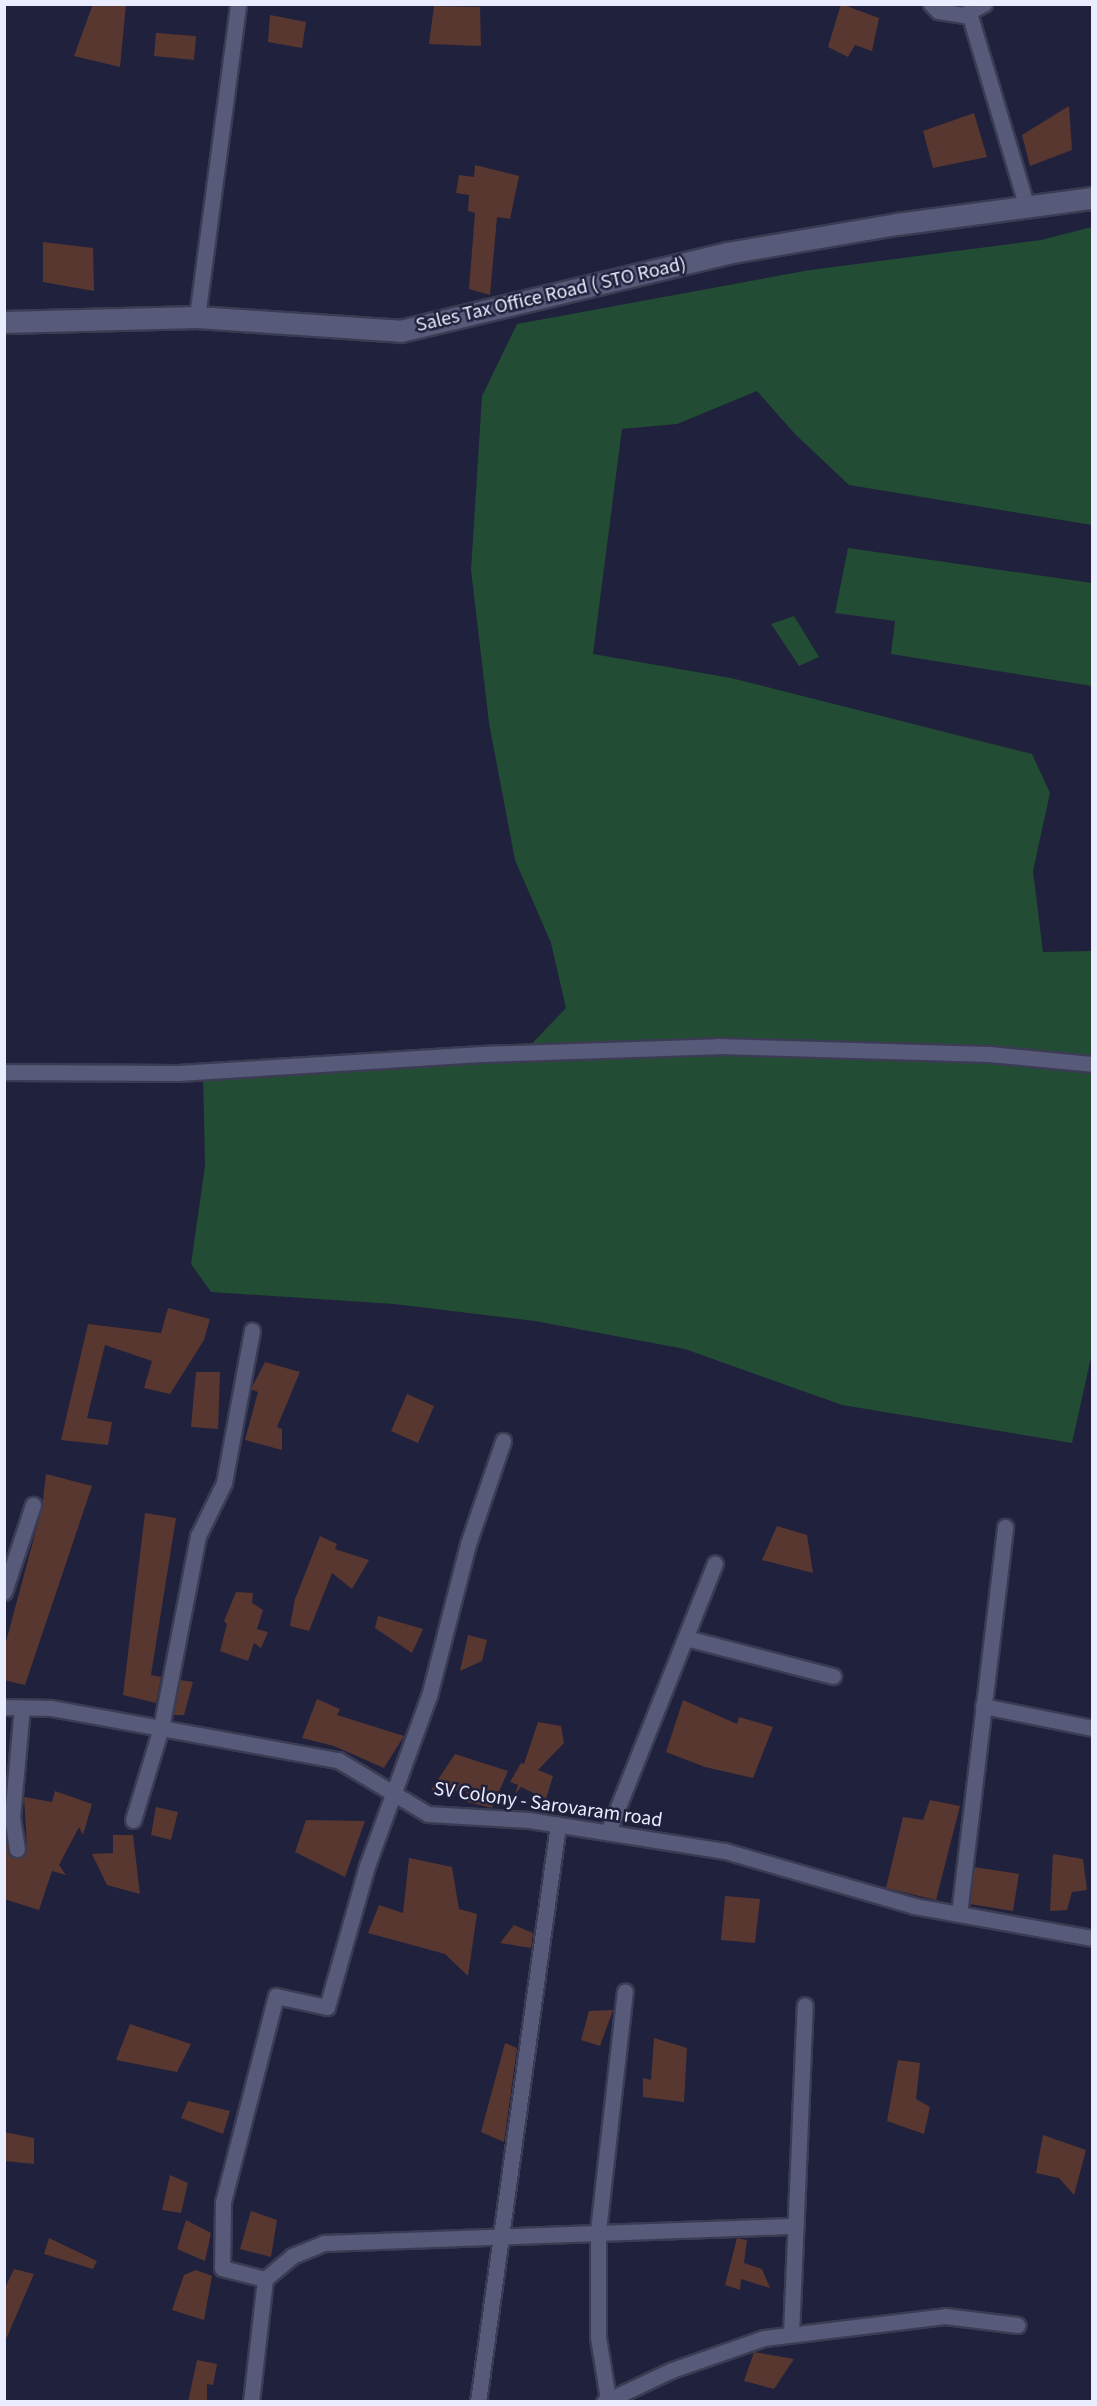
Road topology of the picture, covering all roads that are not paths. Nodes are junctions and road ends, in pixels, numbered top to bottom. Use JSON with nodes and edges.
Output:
{"nodes":[{"id":1,"x":238,"y":4,"type":"edge"},
{"id":2,"x":932,"y":4,"type":"edge"},
{"id":3,"x":984,"y":4,"type":"edge"},
{"id":4,"x":969,"y":13,"type":"junction"},
{"id":5,"x":1092,"y":198,"type":"edge"},
{"id":6,"x":1027,"y":207,"type":"junction"},
{"id":7,"x":197,"y":317,"type":"junction"},
{"id":8,"x":4,"y":322,"type":"edge"},
{"id":9,"x":1092,"y":1064,"type":"edge"},
{"id":10,"x":4,"y":1072,"type":"edge"},
{"id":11,"x":252,"y":1331,"type":"dead end"},
{"id":12,"x":503,"y":1442,"type":"dead end"},
{"id":13,"x":33,"y":1505,"type":"dead end"},
{"id":14,"x":1005,"y":1527,"type":"dead end"},
{"id":15,"x":716,"y":1563,"type":"dead end"},
{"id":16,"x":4,"y":1592,"type":"edge"},
{"id":17,"x":686,"y":1638,"type":"junction"},
{"id":18,"x":832,"y":1676,"type":"dead end"},
{"id":19,"x":983,"y":1706,"type":"junction"},
{"id":20,"x":4,"y":1707,"type":"edge"},
{"id":21,"x":22,"y":1707,"type":"junction"},
{"id":22,"x":161,"y":1728,"type":"junction"},
{"id":23,"x":1092,"y":1728,"type":"edge"},
{"id":24,"x":393,"y":1793,"type":"junction"},
{"id":25,"x":133,"y":1820,"type":"dead end"},
{"id":26,"x":558,"y":1825,"type":"junction"},
{"id":27,"x":608,"y":1832,"type":"junction"},
{"id":28,"x":17,"y":1849,"type":"dead end"},
{"id":29,"x":958,"y":1914,"type":"junction"},
{"id":30,"x":1092,"y":1938,"type":"edge"},
{"id":31,"x":625,"y":1992,"type":"dead end"},
{"id":32,"x":805,"y":2005,"type":"dead end"},
{"id":33,"x":796,"y":2226,"type":"junction"},
{"id":34,"x":598,"y":2230,"type":"junction"},
{"id":35,"x":500,"y":2234,"type":"junction"},
{"id":36,"x":265,"y":2279,"type":"junction"},
{"id":37,"x":1017,"y":2325,"type":"dead end"},
{"id":38,"x":791,"y":2334,"type":"junction"},
{"id":39,"x":606,"y":2400,"type":"edge"},
{"id":40,"x":251,"y":2402,"type":"edge"},
{"id":41,"x":477,"y":2402,"type":"edge"}],
"edges":[{"from":1,"to":7,"type":"street"},
{"from":2,"to":4,"type":"street"},
{"from":3,"to":4,"type":"street"},
{"from":4,"to":6,"type":"street"},
{"from":5,"to":6,"type":"street","name":"Sales Tax Office Road ( STO Road)"},
{"from":6,"to":7,"type":"street","name":"Sales Tax Office Road ( STO Road)"},
{"from":7,"to":8,"type":"street","name":"Sales Tax Office Road ( STO Road)"},
{"from":9,"to":10,"type":"street"},
{"from":11,"to":22,"type":"street"},
{"from":12,"to":24,"type":"street"},
{"from":13,"to":16,"type":"street"},
{"from":14,"to":19,"type":"street"},
{"from":15,"to":17,"type":"street"},
{"from":17,"to":18,"type":"street"},
{"from":17,"to":27,"type":"street"},
{"from":19,"to":23,"type":"street"},
{"from":19,"to":29,"type":"street"},
{"from":20,"to":21,"type":"street","name":"SV Colony - Sarovaram road"},
{"from":21,"to":22,"type":"street","name":"SV Colony - Sarovaram road"},
{"from":21,"to":28,"type":"street"},
{"from":22,"to":24,"type":"street","name":"SV Colony - Sarovaram road"},
{"from":22,"to":25,"type":"street"},
{"from":24,"to":26,"type":"street","name":"SV Colony - Sarovaram road"},
{"from":24,"to":36,"type":"street"},
{"from":26,"to":27,"type":"street","name":"SV Colony - Sarovaram road"},
{"from":26,"to":35,"type":"street"},
{"from":27,"to":29,"type":"street","name":"SV Colony - Sarovaram road"},
{"from":29,"to":30,"type":"street","name":"SV Colony - Sarovaram road"},
{"from":31,"to":34,"type":"street"},
{"from":32,"to":33,"type":"street"},
{"from":33,"to":34,"type":"street"},
{"from":33,"to":38,"type":"street"},
{"from":34,"to":35,"type":"street"},
{"from":34,"to":39,"type":"street"},
{"from":35,"to":36,"type":"street"},
{"from":35,"to":41,"type":"street"},
{"from":36,"to":40,"type":"street"},
{"from":37,"to":38,"type":"street"},
{"from":38,"to":39,"type":"street"}]}
